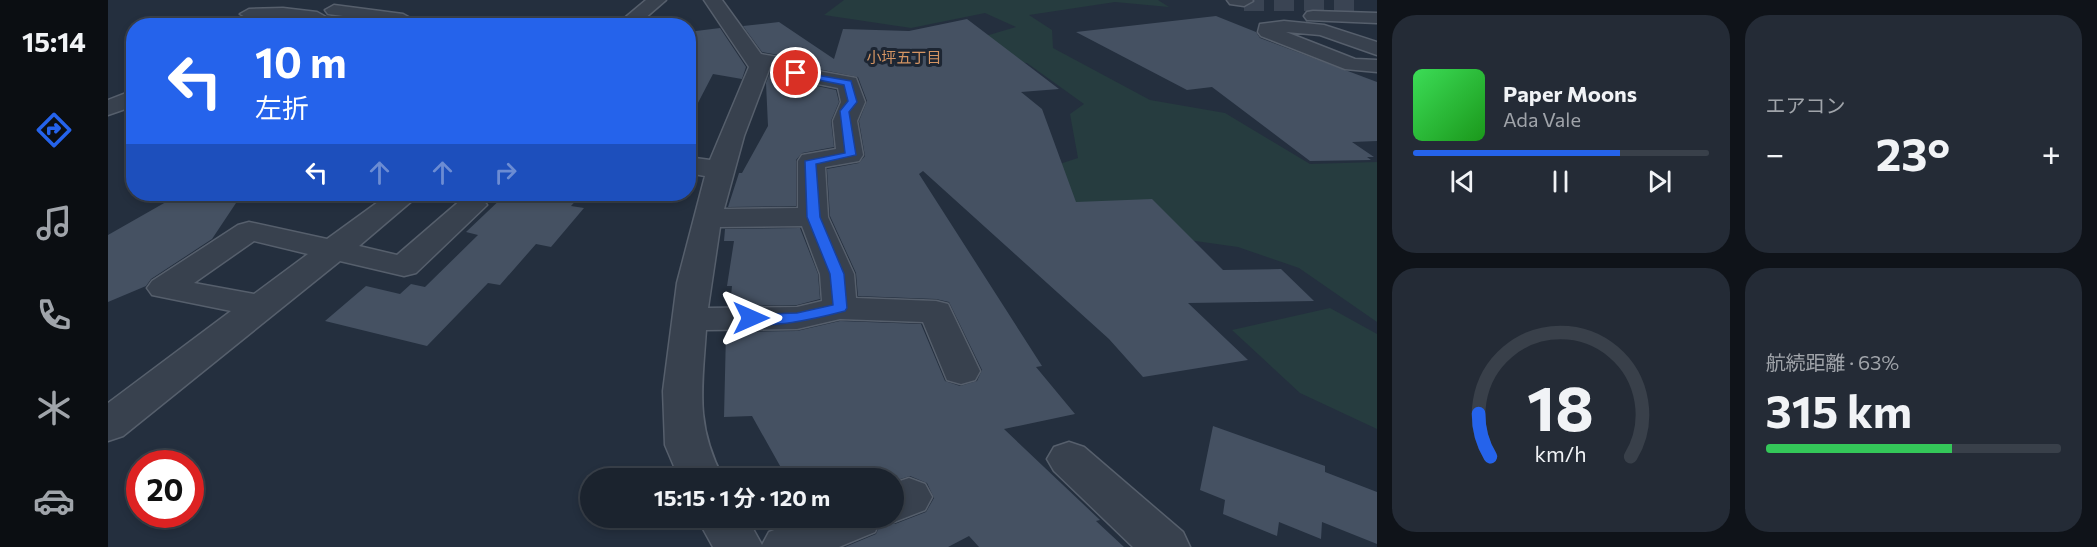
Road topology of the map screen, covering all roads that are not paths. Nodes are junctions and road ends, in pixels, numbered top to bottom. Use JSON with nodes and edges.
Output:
{"nodes":[{"id":1,"x":657,"y":0,"type":"edge"},
{"id":2,"x":713,"y":0,"type":"edge"},
{"id":3,"x":1236,"y":0,"type":"edge"},
{"id":4,"x":1244,"y":1,"type":"edge"},
{"id":5,"x":340,"y":3,"type":"edge"},
{"id":6,"x":249,"y":14,"type":"dead end"},
{"id":7,"x":317,"y":17,"type":"joint"},
{"id":8,"x":399,"y":18,"type":"edge"},
{"id":9,"x":634,"y":18,"type":"edge"},
{"id":10,"x":1377,"y":18,"type":"edge"},
{"id":11,"x":1377,"y":36,"type":"edge"},
{"id":12,"x":754,"y":59,"type":"junction"},
{"id":13,"x":126,"y":90,"type":"edge"},
{"id":14,"x":108,"y":108,"type":"edge"},
{"id":15,"x":696,"y":166,"type":"edge"},
{"id":16,"x":720,"y":170,"type":"junction"},
{"id":17,"x":397,"y":201,"type":"edge"},
{"id":18,"x":472,"y":205,"type":"dead end"},
{"id":19,"x":813,"y":217,"type":"junction"},
{"id":20,"x":708,"y":218,"type":"junction"},
{"id":21,"x":334,"y":249,"type":"junction"},
{"id":22,"x":261,"y":306,"type":"junction"},
{"id":23,"x":840,"y":308,"type":"junction"},
{"id":24,"x":704,"y":319,"type":"dead end"},
{"id":25,"x":961,"y":371,"type":"dead end"},
{"id":26,"x":108,"y":425,"type":"edge"},
{"id":27,"x":1069,"y":459,"type":"dead end"},
{"id":28,"x":696,"y":468,"type":"edge"},
{"id":29,"x":727,"y":528,"type":"edge"},
{"id":30,"x":833,"y":528,"type":"edge"},
{"id":31,"x":739,"y":547,"type":"edge"},
{"id":32,"x":786,"y":547,"type":"edge"},
{"id":33,"x":1166,"y":547,"type":"edge"}],
"edges":[{"from":1,"to":9,"type":"street"},
{"from":2,"to":12,"type":"street"},
{"from":3,"to":4,"type":"street"},
{"from":5,"to":7,"type":"street"},
{"from":5,"to":8,"type":"street"},
{"from":6,"to":7,"type":"street"},
{"from":10,"to":11,"type":"street"},
{"from":12,"to":16,"type":"street"},
{"from":12,"to":19,"type":"street"},
{"from":13,"to":14,"type":"street"},
{"from":15,"to":16,"type":"street"},
{"from":16,"to":20,"type":"street"},
{"from":17,"to":21,"type":"street"},
{"from":18,"to":21,"type":"street"},
{"from":19,"to":20,"type":"street"},
{"from":19,"to":23,"type":"street"},
{"from":20,"to":28,"type":"street"},
{"from":21,"to":22,"type":"street"},
{"from":21,"to":22,"type":"street"},
{"from":22,"to":26,"type":"street"},
{"from":23,"to":24,"type":"street"},
{"from":23,"to":25,"type":"street"},
{"from":27,"to":33,"type":"street"},
{"from":29,"to":31,"type":"street"},
{"from":30,"to":32,"type":"street"}]}
